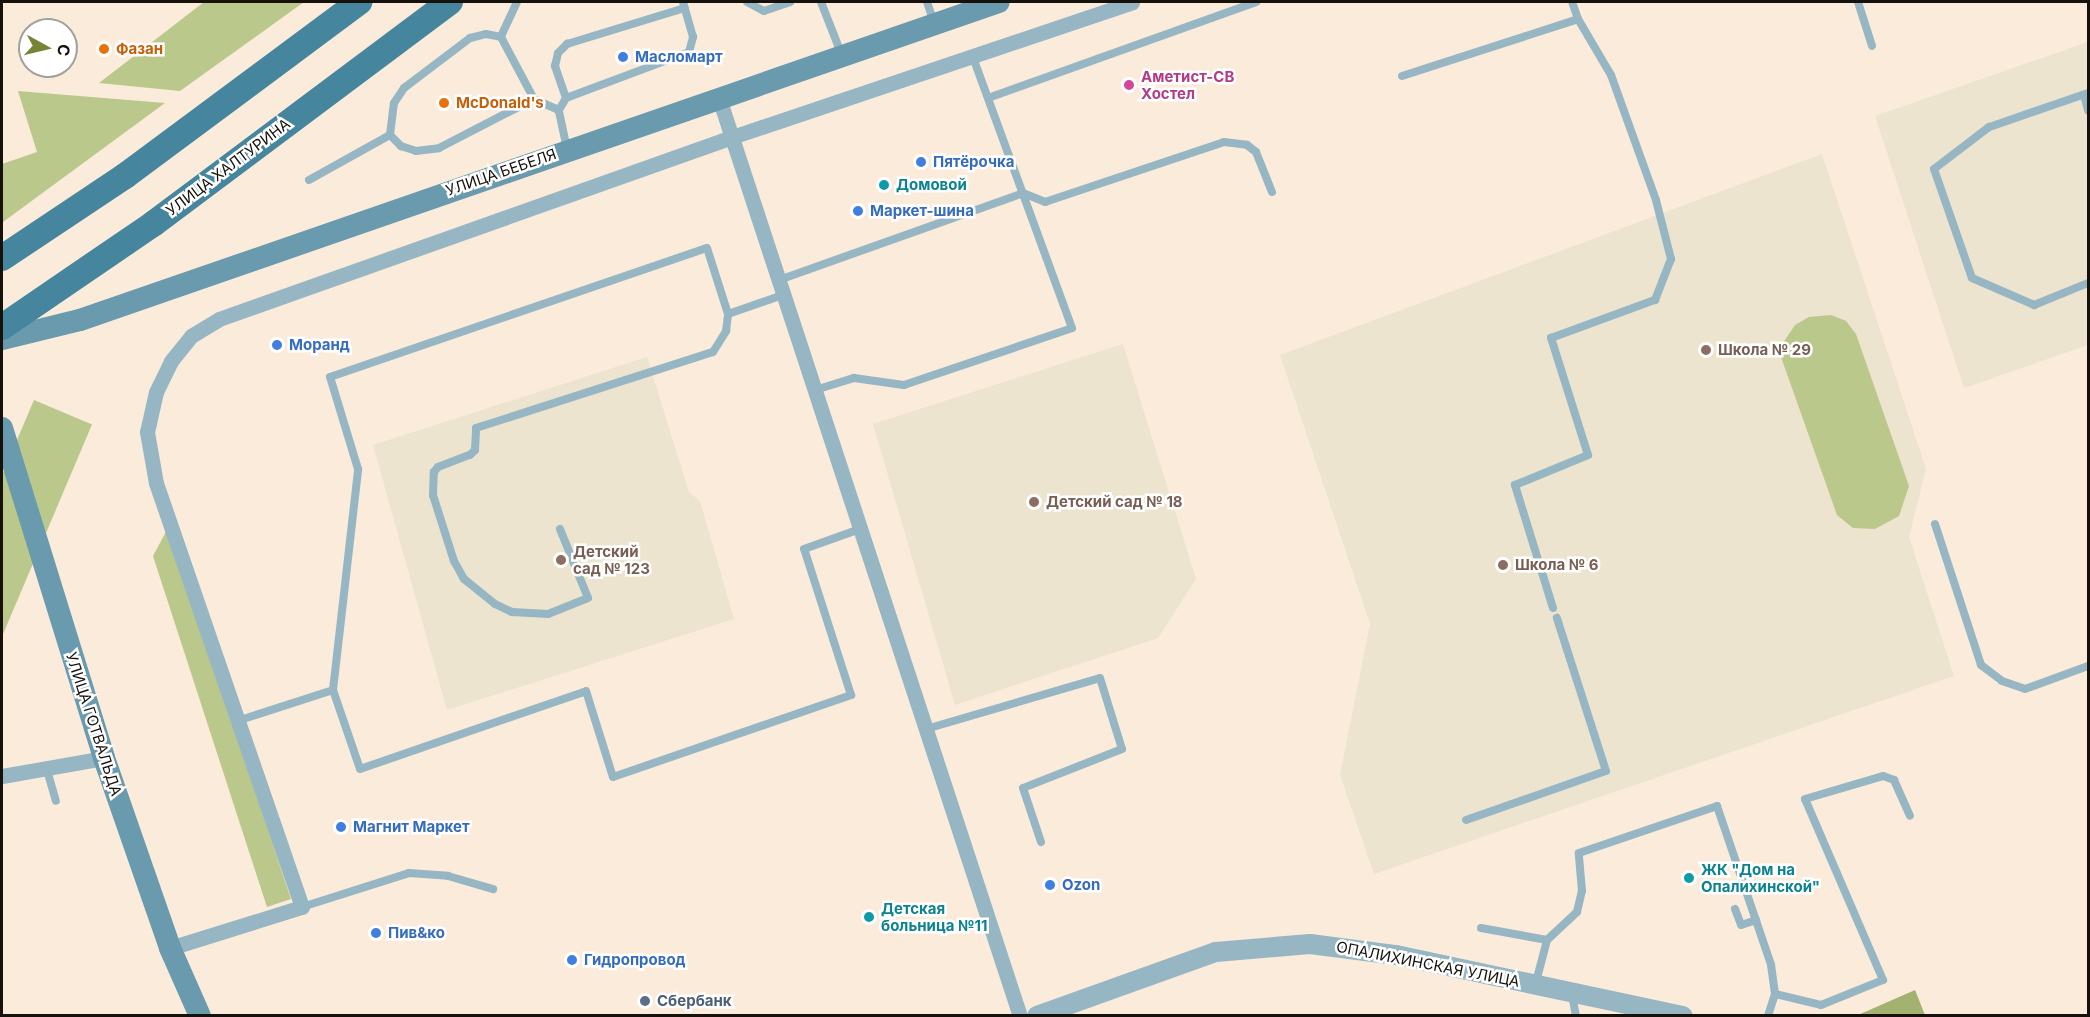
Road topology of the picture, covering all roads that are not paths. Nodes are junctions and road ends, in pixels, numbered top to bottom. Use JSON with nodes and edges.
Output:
{"nodes":[{"id":1,"x":359,"y":2,"type":"edge"},
{"id":2,"x":450,"y":2,"type":"edge"},
{"id":3,"x":517,"y":2,"type":"edge"},
{"id":4,"x":747,"y":2,"type":"edge"},
{"id":5,"x":790,"y":2,"type":"edge"},
{"id":6,"x":821,"y":2,"type":"edge"},
{"id":7,"x":927,"y":2,"type":"edge"},
{"id":8,"x":999,"y":2,"type":"edge"},
{"id":9,"x":1132,"y":2,"type":"edge"},
{"id":10,"x":1256,"y":2,"type":"edge"},
{"id":11,"x":1572,"y":2,"type":"edge"},
{"id":12,"x":1858,"y":2,"type":"edge"},
{"id":13,"x":684,"y":5,"type":"edge"},
{"id":14,"x":1578,"y":19,"type":"junction"},
{"id":15,"x":935,"y":23,"type":"junction"},
{"id":16,"x":501,"y":37,"type":"junction"},
{"id":17,"x":1872,"y":45,"type":"dead end"},
{"id":18,"x":842,"y":55,"type":"junction"},
{"id":19,"x":973,"y":57,"type":"junction"},
{"id":20,"x":1402,"y":76,"type":"dead end"},
{"id":21,"x":2086,"y":94,"type":"edge"},
{"id":22,"x":566,"y":98,"type":"junction"},
{"id":23,"x":719,"y":98,"type":"junction"},
{"id":24,"x":988,"y":98,"type":"junction"},
{"id":25,"x":534,"y":99,"type":"junction"},
{"id":26,"x":559,"y":110,"type":"junction"},
{"id":27,"x":2088,"y":110,"type":"edge"},
{"id":28,"x":390,"y":135,"type":"junction"},
{"id":29,"x":732,"y":137,"type":"junction"},
{"id":30,"x":567,"y":149,"type":"junction"},
{"id":31,"x":309,"y":180,"type":"dead end"},
{"id":32,"x":1272,"y":192,"type":"dead end"},
{"id":33,"x":1023,"y":193,"type":"junction"},
{"id":34,"x":2,"y":258,"type":"edge"},
{"id":35,"x":778,"y":280,"type":"junction"},
{"id":36,"x":2088,"y":283,"type":"edge"},
{"id":37,"x":783,"y":295,"type":"junction"},
{"id":38,"x":728,"y":314,"type":"junction"},
{"id":39,"x":2,"y":327,"type":"edge"},
{"id":40,"x":2,"y":339,"type":"edge"},
{"id":41,"x":815,"y":390,"type":"junction"},
{"id":42,"x":2,"y":428,"type":"edge"},
{"id":43,"x":1935,"y":524,"type":"dead end"},
{"id":44,"x":560,"y":529,"type":"dead end"},
{"id":45,"x":860,"y":529,"type":"junction"},
{"id":46,"x":1553,"y":608,"type":"dead end"},
{"id":47,"x":1557,"y":618,"type":"dead end"},
{"id":48,"x":2088,"y":666,"type":"edge"},
{"id":49,"x":333,"y":690,"type":"junction"},
{"id":50,"x":237,"y":721,"type":"junction"},
{"id":51,"x":926,"y":729,"type":"junction"},
{"id":52,"x":104,"y":758,"type":"junction"},
{"id":53,"x":47,"y":770,"type":"junction"},
{"id":54,"x":2,"y":776,"type":"edge"},
{"id":55,"x":56,"y":801,"type":"dead end"},
{"id":56,"x":1910,"y":816,"type":"dead end"},
{"id":57,"x":1466,"y":820,"type":"dead end"},
{"id":58,"x":1041,"y":842,"type":"dead end"},
{"id":59,"x":493,"y":889,"type":"dead end"},
{"id":60,"x":302,"y":907,"type":"junction"},
{"id":61,"x":1735,"y":909,"type":"dead end"},
{"id":62,"x":1756,"y":920,"type":"junction"},
{"id":63,"x":1481,"y":928,"type":"dead end"},
{"id":64,"x":1547,"y":940,"type":"junction"},
{"id":65,"x":170,"y":948,"type":"junction"},
{"id":66,"x":1535,"y":985,"type":"junction"},
{"id":67,"x":1571,"y":992,"type":"junction"},
{"id":68,"x":1775,"y":994,"type":"junction"},
{"id":69,"x":200,"y":1016,"type":"edge"},
{"id":70,"x":1020,"y":1016,"type":"edge"},
{"id":71,"x":1037,"y":1016,"type":"edge"},
{"id":72,"x":1576,"y":1016,"type":"edge"},
{"id":73,"x":1683,"y":1016,"type":"edge"},
{"id":74,"x":1768,"y":1016,"type":"edge"}],
"edges":[{"from":1,"to":34,"type":"main road"},
{"from":2,"to":39,"type":"main road","name":"УЛИЦА ХАЛТУРИНА"},
{"from":3,"to":16,"type":"lane"},
{"from":4,"to":5,"type":"lane"},
{"from":6,"to":18,"type":"lane"},
{"from":7,"to":15,"type":"lane"},
{"from":8,"to":15,"type":"main road","name":"УЛИЦА БЕБЕЛЯ"},
{"from":9,"to":19,"type":"street"},
{"from":10,"to":24,"type":"lane"},
{"from":11,"to":14,"type":"lane"},
{"from":12,"to":17,"type":"lane"},
{"from":13,"to":22,"type":"lane"},
{"from":13,"to":22,"type":"lane"},
{"from":14,"to":20,"type":"lane"},
{"from":14,"to":46,"type":"lane"},
{"from":15,"to":18,"type":"main road","name":"УЛИЦА БЕБЕЛЯ"},
{"from":16,"to":25,"type":"lane"},
{"from":16,"to":28,"type":"lane"},
{"from":18,"to":23,"type":"main road","name":"УЛИЦА БЕБЕЛЯ"},
{"from":19,"to":24,"type":"lane"},
{"from":19,"to":29,"type":"street"},
{"from":21,"to":27,"type":"lane"},
{"from":21,"to":36,"type":"lane"},
{"from":22,"to":26,"type":"lane"},
{"from":23,"to":29,"type":"street"},
{"from":23,"to":30,"type":"main road","name":"УЛИЦА БЕБЕЛЯ"},
{"from":24,"to":33,"type":"lane"},
{"from":25,"to":26,"type":"lane"},
{"from":25,"to":28,"type":"lane"},
{"from":26,"to":30,"type":"lane"},
{"from":28,"to":31,"type":"lane"},
{"from":29,"to":35,"type":"street"},
{"from":29,"to":50,"type":"street"},
{"from":30,"to":40,"type":"main road","name":"УЛИЦА БЕБЕЛЯ"},
{"from":32,"to":33,"type":"lane"},
{"from":33,"to":35,"type":"lane"},
{"from":33,"to":41,"type":"lane"},
{"from":35,"to":37,"type":"street"},
{"from":37,"to":38,"type":"lane"},
{"from":37,"to":41,"type":"street"},
{"from":38,"to":44,"type":"lane"},
{"from":38,"to":49,"type":"lane"},
{"from":41,"to":45,"type":"street"},
{"from":42,"to":52,"type":"main road","name":"УЛИЦА ГОТВАЛЬДА"},
{"from":43,"to":48,"type":"lane"},
{"from":45,"to":49,"type":"lane"},
{"from":45,"to":51,"type":"street"},
{"from":47,"to":57,"type":"lane"},
{"from":49,"to":50,"type":"lane"},
{"from":50,"to":60,"type":"street"},
{"from":51,"to":58,"type":"lane"},
{"from":51,"to":70,"type":"street"},
{"from":52,"to":53,"type":"street"},
{"from":52,"to":65,"type":"main road","name":"УЛИЦА ГОТВАЛЬДА"},
{"from":53,"to":54,"type":"street"},
{"from":53,"to":55,"type":"lane"},
{"from":56,"to":68,"type":"lane"},
{"from":59,"to":60,"type":"lane"},
{"from":60,"to":65,"type":"street"},
{"from":61,"to":62,"type":"lane"},
{"from":62,"to":64,"type":"lane"},
{"from":62,"to":68,"type":"lane"},
{"from":63,"to":64,"type":"lane"},
{"from":64,"to":66,"type":"lane"},
{"from":65,"to":69,"type":"main road","name":"УЛИЦА ГОТВАЛЬДА"},
{"from":66,"to":67,"type":"street","name":"ОПАЛИХИНСКАЯ УЛИЦА"},
{"from":66,"to":71,"type":"street","name":"ОПАЛИХИНСКАЯ УЛИЦА"},
{"from":67,"to":72,"type":"lane"},
{"from":67,"to":73,"type":"street","name":"ОПАЛИХИНСКАЯ УЛИЦА"},
{"from":68,"to":74,"type":"lane"}]}
